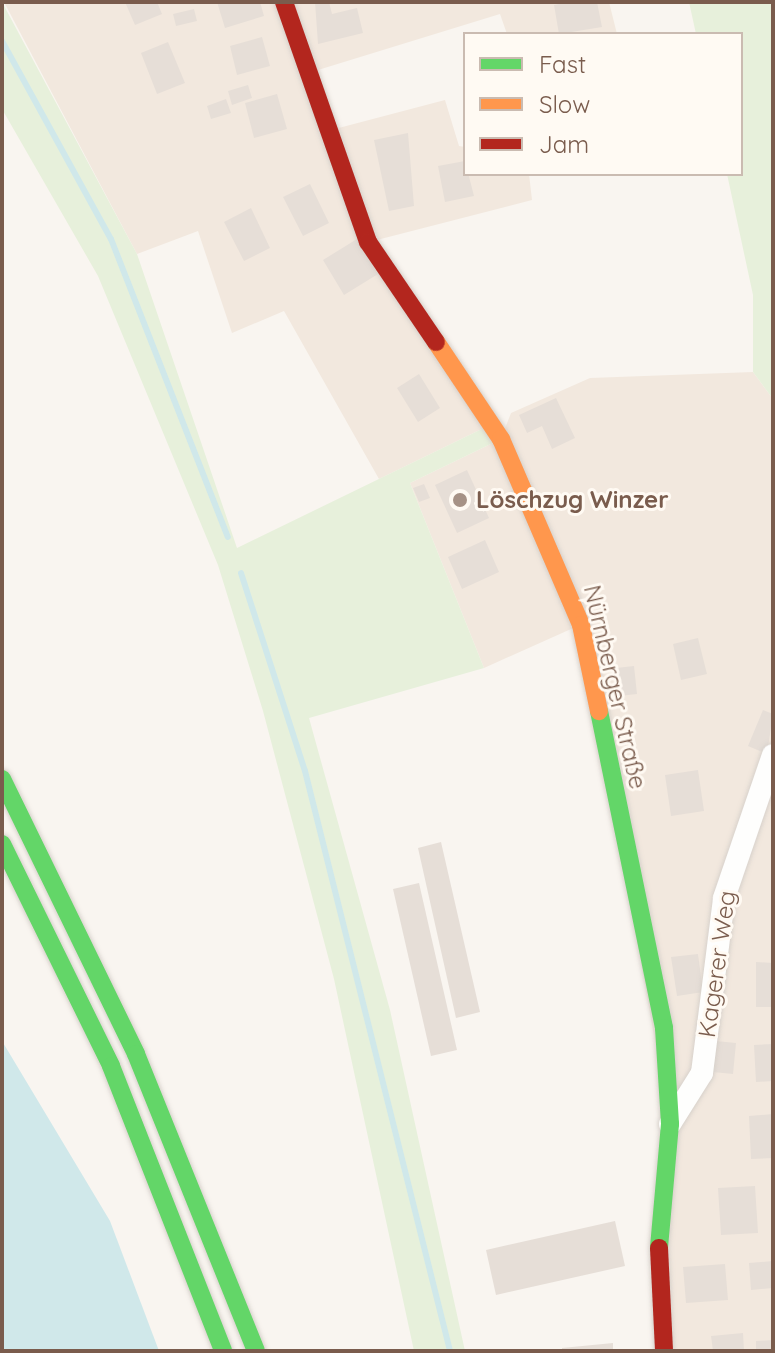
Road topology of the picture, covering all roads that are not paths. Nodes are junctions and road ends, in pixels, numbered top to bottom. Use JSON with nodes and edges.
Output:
{"nodes":[{"id":1,"x":284,"y":2,"type":"edge"},
{"id":2,"x":773,"y":755,"type":"edge"},
{"id":3,"x":2,"y":779,"type":"edge"},
{"id":4,"x":2,"y":844,"type":"edge"},
{"id":5,"x":670,"y":1124,"type":"junction"},
{"id":6,"x":223,"y":1351,"type":"edge"},
{"id":7,"x":256,"y":1351,"type":"edge"},
{"id":8,"x":664,"y":1351,"type":"edge"}],
"edges":[{"from":1,"to":5,"type":"street","name":"Nürnberger Straße"},
{"from":2,"to":5,"type":"street","name":"Kagerer Weg"},
{"from":3,"to":7,"type":"street"},
{"from":4,"to":6,"type":"street"},
{"from":5,"to":8,"type":"street","name":"Nürnberger Straße"}]}
